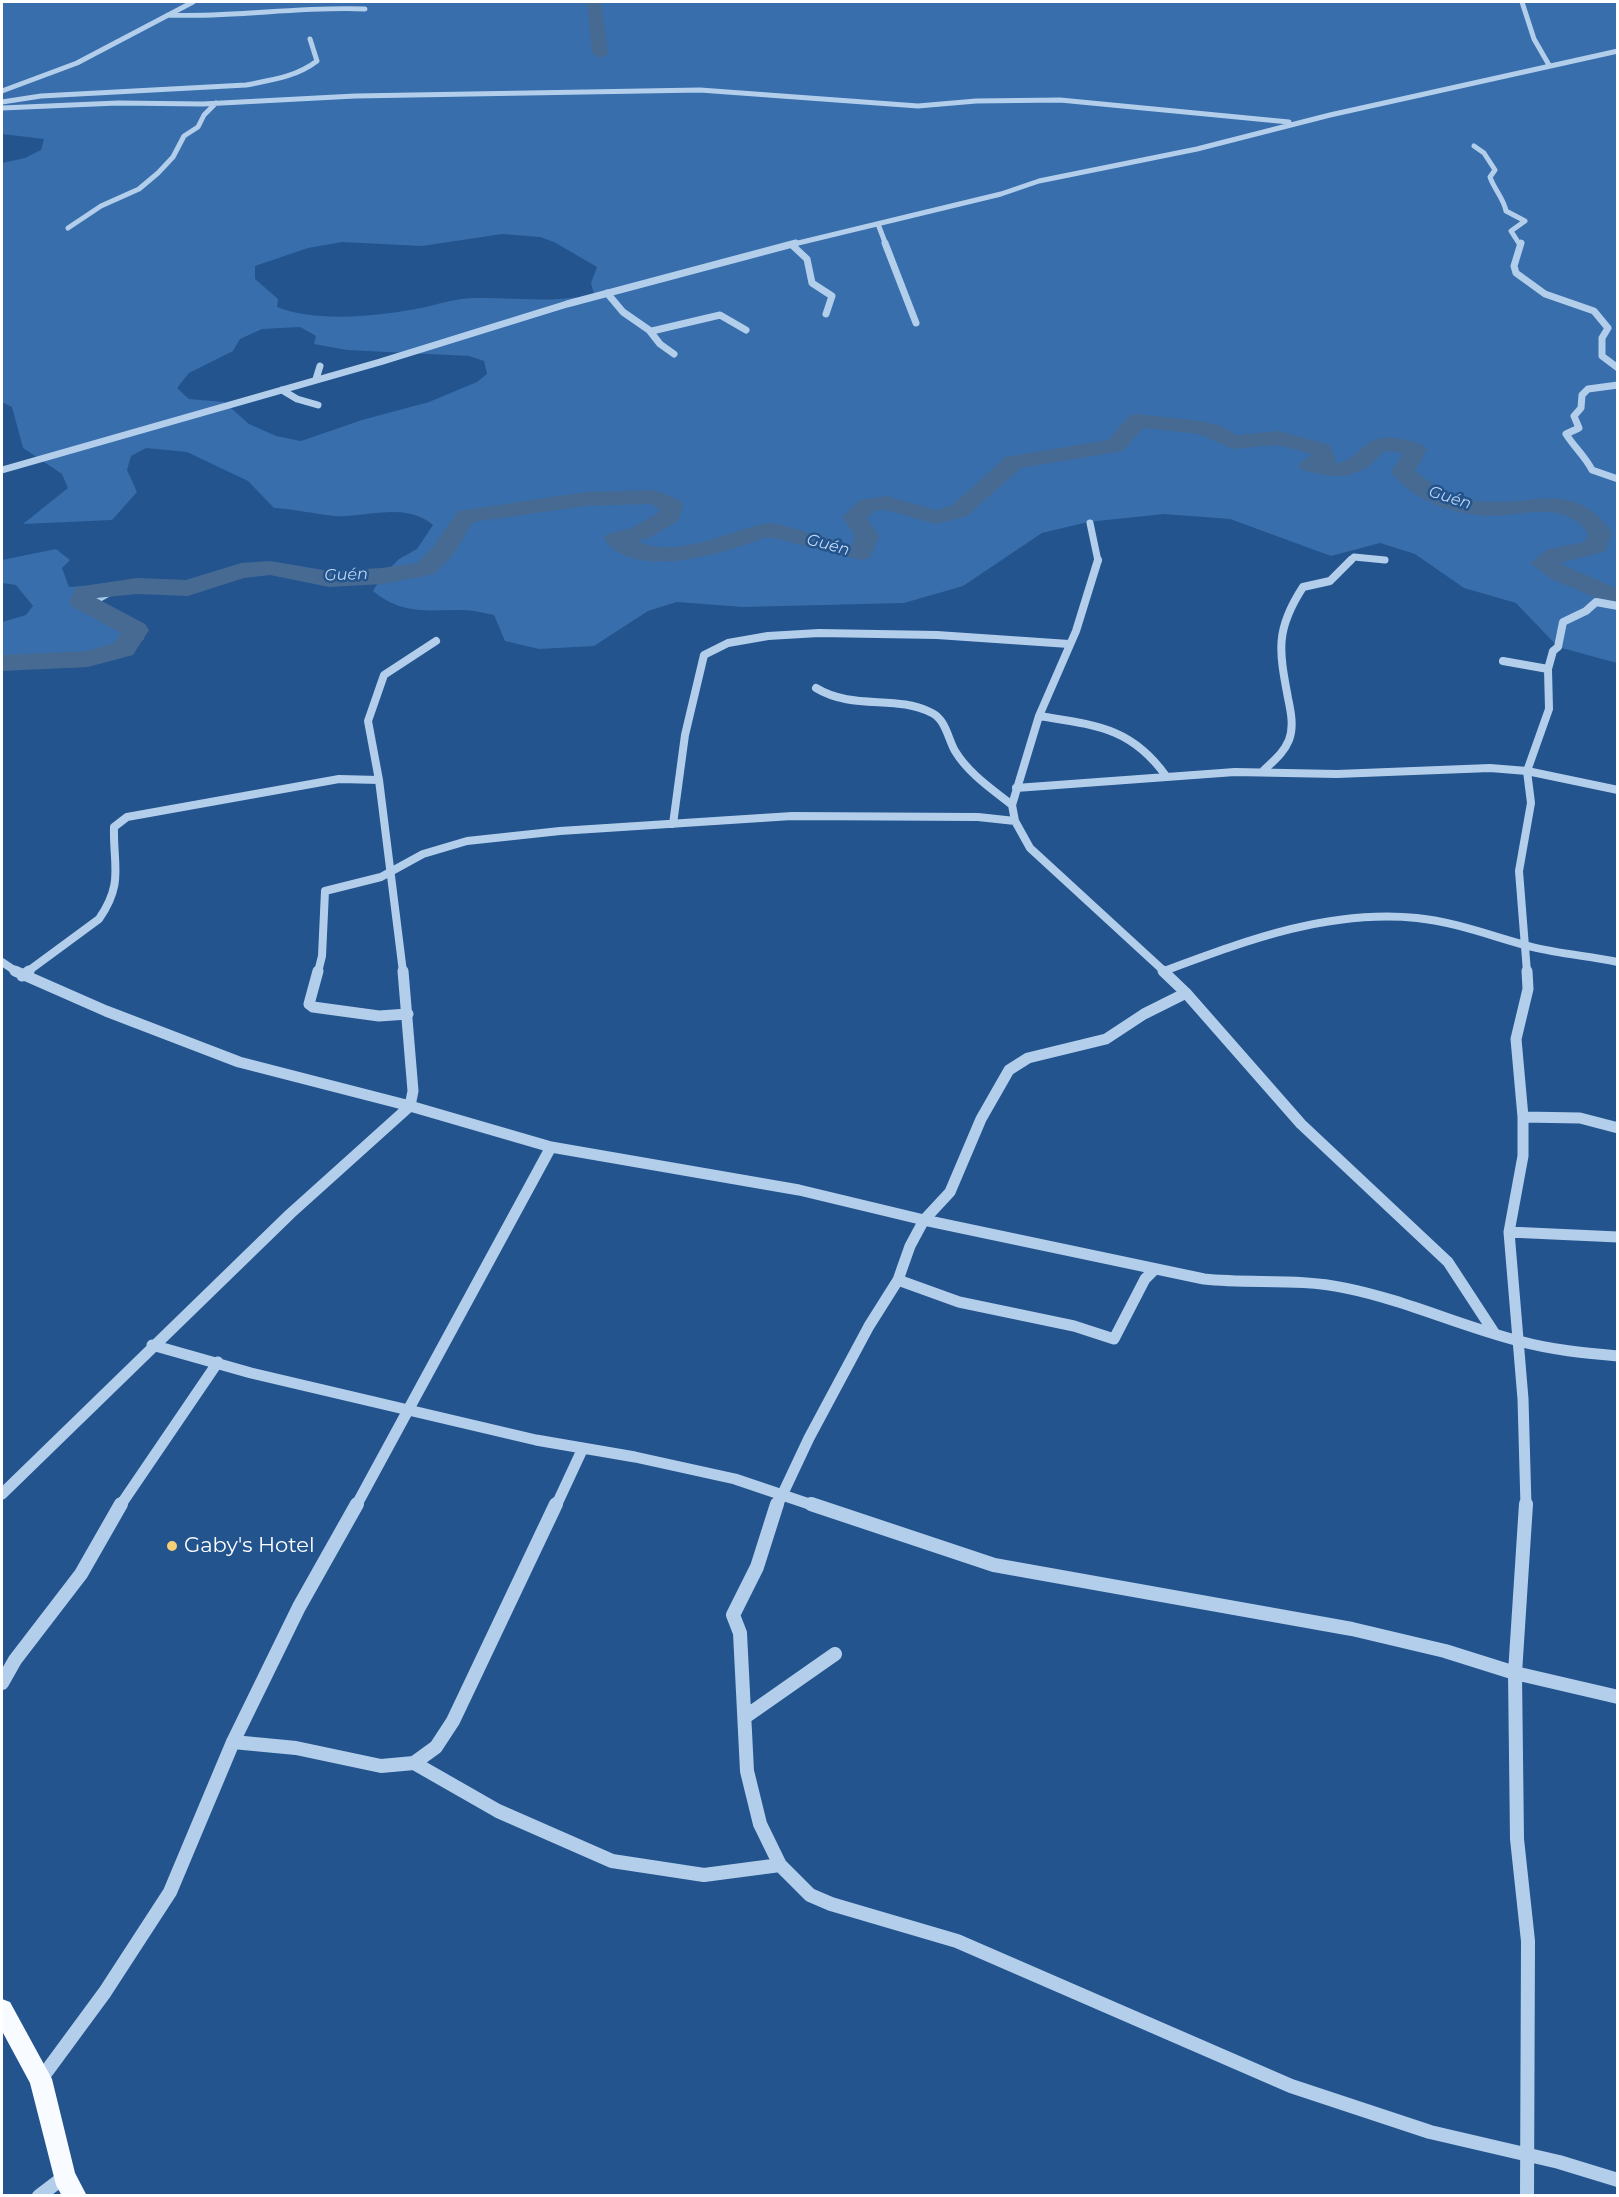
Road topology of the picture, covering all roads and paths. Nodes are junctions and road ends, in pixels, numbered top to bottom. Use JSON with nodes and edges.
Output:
{"nodes":[{"id":1,"x":193,"y":2,"type":"edge"},
{"id":2,"x":1522,"y":2,"type":"edge"},
{"id":3,"x":365,"y":9,"type":"dead end"},
{"id":4,"x":168,"y":15,"type":"junction"},
{"id":5,"x":310,"y":39,"type":"dead end"},
{"id":6,"x":1617,"y":51,"type":"edge"},
{"id":7,"x":1549,"y":64,"type":"junction"},
{"id":8,"x":2,"y":91,"type":"edge"},
{"id":9,"x":2,"y":102,"type":"edge"},
{"id":10,"x":216,"y":103,"type":"junction"},
{"id":11,"x":2,"y":108,"type":"edge"},
{"id":12,"x":1299,"y":123,"type":"junction"},
{"id":13,"x":1474,"y":146,"type":"dead end"},
{"id":14,"x":878,"y":224,"type":"junction"},
{"id":15,"x":68,"y":228,"type":"dead end"},
{"id":16,"x":792,"y":245,"type":"junction"},
{"id":17,"x":607,"y":293,"type":"junction"},
{"id":18,"x":826,"y":314,"type":"dead end"},
{"id":19,"x":916,"y":322,"type":"dead end"},
{"id":20,"x":746,"y":330,"type":"dead end"},
{"id":21,"x":652,"y":332,"type":"junction"},
{"id":22,"x":674,"y":354,"type":"dead end"},
{"id":23,"x":320,"y":366,"type":"dead end"},
{"id":24,"x":1617,"y":368,"type":"edge"},
{"id":25,"x":319,"y":379,"type":"junction"},
{"id":26,"x":1617,"y":385,"type":"edge"},
{"id":27,"x":282,"y":390,"type":"junction"},
{"id":28,"x":318,"y":405,"type":"dead end"},
{"id":29,"x":2,"y":470,"type":"edge"},
{"id":30,"x":1617,"y":479,"type":"edge"},
{"id":31,"x":1090,"y":523,"type":"dead end"},
{"id":32,"x":1385,"y":560,"type":"dead end"},
{"id":33,"x":1617,"y":606,"type":"edge"},
{"id":34,"x":436,"y":641,"type":"dead end"},
{"id":35,"x":1069,"y":644,"type":"junction"},
{"id":36,"x":1503,"y":661,"type":"dead end"},
{"id":37,"x":1548,"y":669,"type":"junction"},
{"id":38,"x":816,"y":688,"type":"dead end"},
{"id":39,"x":1039,"y":716,"type":"junction"},
{"id":40,"x":1527,"y":771,"type":"junction"},
{"id":41,"x":1262,"y":772,"type":"junction"},
{"id":42,"x":1166,"y":776,"type":"junction"},
{"id":43,"x":379,"y":780,"type":"junction"},
{"id":44,"x":1016,"y":788,"type":"junction"},
{"id":45,"x":1617,"y":790,"type":"edge"},
{"id":46,"x":1012,"y":805,"type":"junction"},
{"id":47,"x":1015,"y":821,"type":"junction"},
{"id":48,"x":673,"y":824,"type":"junction"},
{"id":49,"x":391,"y":870,"type":"junction"},
{"id":50,"x":1525,"y":944,"type":"junction"},
{"id":51,"x":2,"y":962,"type":"edge"},
{"id":52,"x":1617,"y":962,"type":"edge"},
{"id":53,"x":1164,"y":971,"type":"junction"},
{"id":54,"x":22,"y":976,"type":"junction"},
{"id":55,"x":1186,"y":993,"type":"junction"},
{"id":56,"x":408,"y":1014,"type":"junction"},
{"id":57,"x":411,"y":1106,"type":"junction"},
{"id":58,"x":1523,"y":1117,"type":"junction"},
{"id":59,"x":1617,"y":1128,"type":"edge"},
{"id":60,"x":551,"y":1147,"type":"junction"},
{"id":61,"x":924,"y":1220,"type":"junction"},
{"id":62,"x":1509,"y":1232,"type":"junction"},
{"id":63,"x":1617,"y":1237,"type":"edge"},
{"id":64,"x":1155,"y":1269,"type":"junction"},
{"id":65,"x":898,"y":1280,"type":"junction"},
{"id":66,"x":1495,"y":1334,"type":"junction"},
{"id":67,"x":1518,"y":1341,"type":"junction"},
{"id":68,"x":152,"y":1346,"type":"junction"},
{"id":69,"x":1617,"y":1356,"type":"edge"},
{"id":70,"x":218,"y":1362,"type":"junction"},
{"id":71,"x":411,"y":1409,"type":"junction"},
{"id":72,"x":583,"y":1448,"type":"junction"},
{"id":73,"x":781,"y":1493,"type":"junction"},
{"id":74,"x":2,"y":1494,"type":"edge"},
{"id":75,"x":835,"y":1654,"type":"dead end"},
{"id":76,"x":1515,"y":1673,"type":"junction"},
{"id":77,"x":2,"y":1683,"type":"edge"},
{"id":78,"x":1617,"y":1697,"type":"edge"},
{"id":79,"x":745,"y":1717,"type":"junction"},
{"id":80,"x":233,"y":1742,"type":"junction"},
{"id":81,"x":414,"y":1763,"type":"junction"},
{"id":82,"x":780,"y":1865,"type":"junction"},
{"id":83,"x":2,"y":2010,"type":"edge"},
{"id":84,"x":41,"y":2079,"type":"junction"},
{"id":85,"x":1529,"y":2155,"type":"junction"},
{"id":86,"x":1617,"y":2180,"type":"edge"},
{"id":87,"x":69,"y":2186,"type":"edge"},
{"id":88,"x":39,"y":2196,"type":"edge"},
{"id":89,"x":1527,"y":2196,"type":"edge"}],
"edges":[{"from":1,"to":4,"type":"street"},
{"from":2,"to":7,"type":"street"},
{"from":3,"to":4,"type":"street"},
{"from":4,"to":8,"type":"street"},
{"from":5,"to":9,"type":"street"},
{"from":6,"to":7,"type":"street"},
{"from":7,"to":12,"type":"street"},
{"from":10,"to":11,"type":"street"},
{"from":10,"to":12,"type":"street"},
{"from":10,"to":15,"type":"street"},
{"from":12,"to":14,"type":"street"},
{"from":13,"to":24,"type":"street"},
{"from":14,"to":16,"type":"street"},
{"from":14,"to":19,"type":"street"},
{"from":16,"to":17,"type":"street"},
{"from":16,"to":18,"type":"street"},
{"from":17,"to":21,"type":"street"},
{"from":17,"to":25,"type":"street"},
{"from":20,"to":21,"type":"street"},
{"from":21,"to":22,"type":"street"},
{"from":23,"to":25,"type":"street"},
{"from":25,"to":27,"type":"street"},
{"from":26,"to":30,"type":"street"},
{"from":27,"to":28,"type":"street"},
{"from":27,"to":29,"type":"street"},
{"from":31,"to":35,"type":"street"},
{"from":32,"to":41,"type":"street"},
{"from":33,"to":37,"type":"street"},
{"from":34,"to":43,"type":"street"},
{"from":35,"to":39,"type":"street"},
{"from":35,"to":48,"type":"street"},
{"from":36,"to":37,"type":"street"},
{"from":37,"to":40,"type":"street"},
{"from":38,"to":46,"type":"street"},
{"from":39,"to":42,"type":"street"},
{"from":39,"to":44,"type":"street"},
{"from":40,"to":41,"type":"street"},
{"from":40,"to":45,"type":"street"},
{"from":40,"to":50,"type":"street"},
{"from":41,"to":42,"type":"street"},
{"from":42,"to":44,"type":"street"},
{"from":43,"to":49,"type":"street"},
{"from":43,"to":54,"type":"street"},
{"from":44,"to":46,"type":"street"},
{"from":46,"to":47,"type":"street"},
{"from":47,"to":48,"type":"street"},
{"from":47,"to":53,"type":"street"},
{"from":48,"to":49,"type":"street"},
{"from":49,"to":56,"type":"street"},
{"from":49,"to":56,"type":"street"},
{"from":50,"to":52,"type":"street"},
{"from":50,"to":53,"type":"street"},
{"from":50,"to":58,"type":"street"},
{"from":51,"to":54,"type":"street"},
{"from":53,"to":55,"type":"street"},
{"from":54,"to":57,"type":"street"},
{"from":55,"to":61,"type":"street"},
{"from":55,"to":66,"type":"street"},
{"from":56,"to":57,"type":"street"},
{"from":57,"to":60,"type":"street"},
{"from":57,"to":68,"type":"street"},
{"from":58,"to":59,"type":"street"},
{"from":58,"to":62,"type":"street"},
{"from":60,"to":61,"type":"street"},
{"from":60,"to":71,"type":"street"},
{"from":61,"to":64,"type":"street"},
{"from":61,"to":65,"type":"street"},
{"from":62,"to":63,"type":"street"},
{"from":62,"to":67,"type":"street"},
{"from":64,"to":65,"type":"street"},
{"from":64,"to":66,"type":"street"},
{"from":65,"to":73,"type":"street"},
{"from":66,"to":67,"type":"street"},
{"from":67,"to":69,"type":"street"},
{"from":67,"to":76,"type":"street"},
{"from":68,"to":70,"type":"street"},
{"from":68,"to":74,"type":"street"},
{"from":70,"to":71,"type":"street"},
{"from":70,"to":77,"type":"street"},
{"from":71,"to":72,"type":"street"},
{"from":71,"to":80,"type":"street"},
{"from":72,"to":73,"type":"street"},
{"from":72,"to":81,"type":"street"},
{"from":73,"to":76,"type":"street"},
{"from":73,"to":79,"type":"street"},
{"from":75,"to":79,"type":"street"},
{"from":76,"to":78,"type":"street"},
{"from":76,"to":85,"type":"street"},
{"from":79,"to":82,"type":"street"},
{"from":80,"to":81,"type":"street"},
{"from":80,"to":84,"type":"street"},
{"from":81,"to":82,"type":"street"},
{"from":82,"to":85,"type":"street"},
{"from":83,"to":84,"type":"main road"},
{"from":84,"to":87,"type":"main road"},
{"from":85,"to":86,"type":"street"},
{"from":85,"to":89,"type":"street"},
{"from":87,"to":88,"type":"street"}]}
